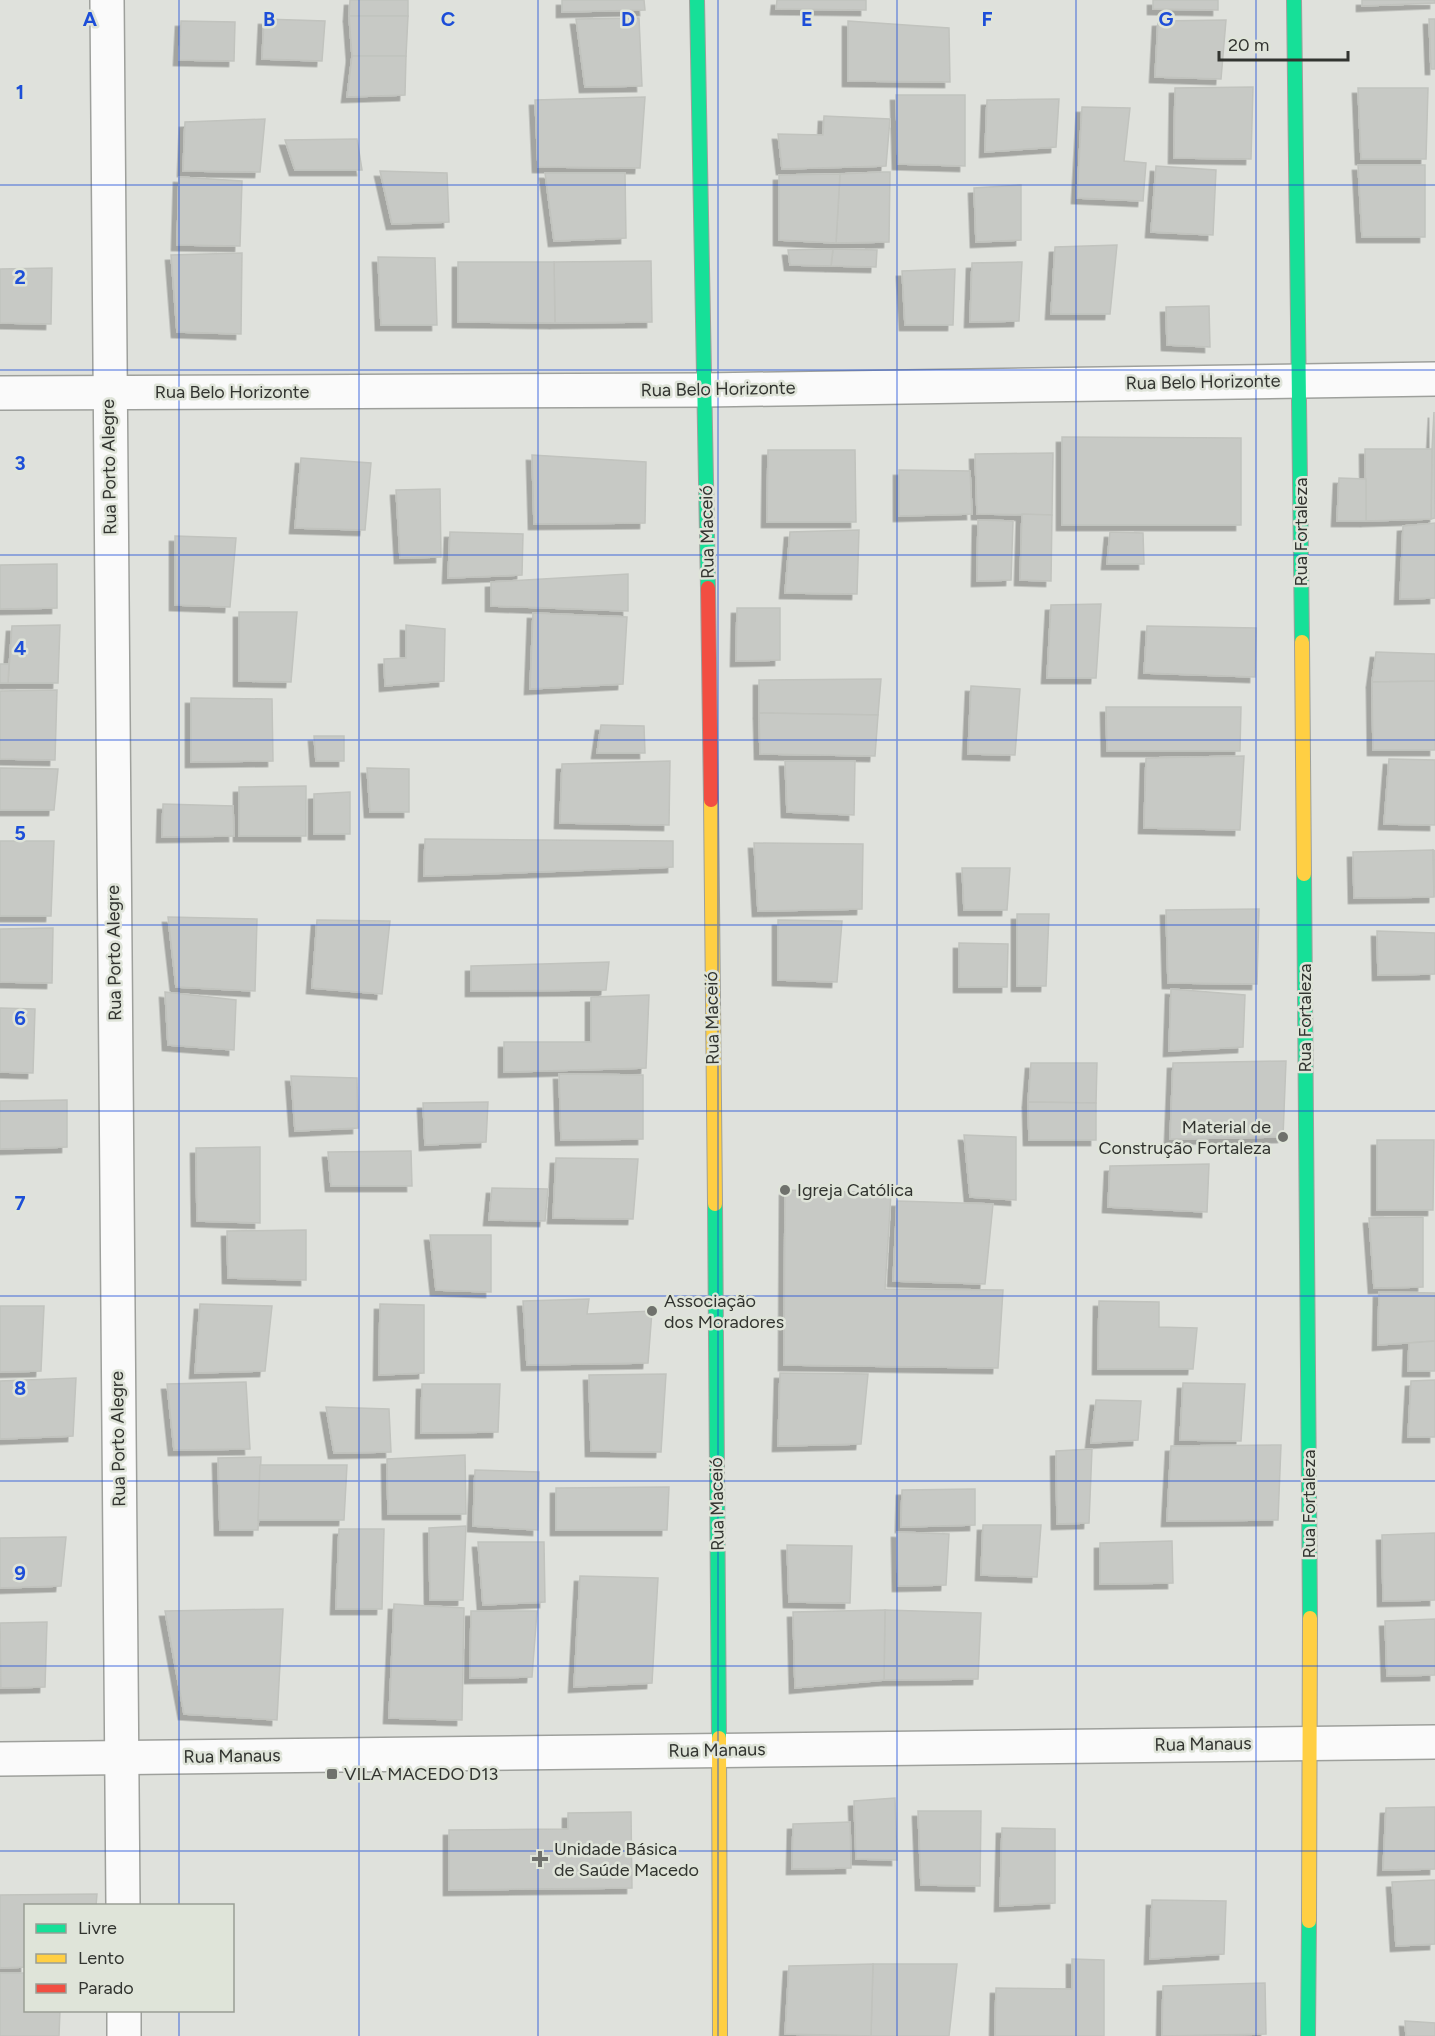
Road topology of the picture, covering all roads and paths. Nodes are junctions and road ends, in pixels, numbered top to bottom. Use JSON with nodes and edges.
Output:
{"nodes":[{"id":1,"x":107,"y":0,"type":"edge"},
{"id":2,"x":697,"y":0,"type":"edge"},
{"id":3,"x":1294,"y":0,"type":"edge"},
{"id":4,"x":1435,"y":379,"type":"edge"},
{"id":5,"x":1300,"y":381,"type":"junction"},
{"id":6,"x":705,"y":390,"type":"junction"},
{"id":7,"x":0,"y":393,"type":"edge"},
{"id":8,"x":109,"y":393,"type":"junction"},
{"id":9,"x":1435,"y":1742,"type":"edge"},
{"id":10,"x":1311,"y":1743,"type":"junction"},
{"id":11,"x":719,"y":1750,"type":"junction"},
{"id":12,"x":121,"y":1758,"type":"junction"},
{"id":13,"x":0,"y":1759,"type":"edge"},
{"id":14,"x":123,"y":1904,"type":"edge"},
{"id":15,"x":124,"y":2012,"type":"edge"},
{"id":16,"x":124,"y":2036,"type":"edge"},
{"id":17,"x":720,"y":2036,"type":"edge"},
{"id":18,"x":1308,"y":2036,"type":"edge"}],
"edges":[{"from":1,"to":8,"type":"street","name":"Rua Porto Alegre"},
{"from":2,"to":6,"type":"street","name":"Rua Maceió"},
{"from":3,"to":5,"type":"street","name":"Rua Fortaleza"},
{"from":4,"to":5,"type":"street","name":"Rua Belo Horizonte"},
{"from":5,"to":6,"type":"street","name":"Rua Belo Horizonte"},
{"from":5,"to":10,"type":"street","name":"Rua Fortaleza"},
{"from":6,"to":8,"type":"street","name":"Rua Belo Horizonte"},
{"from":6,"to":11,"type":"street","name":"Rua Maceió"},
{"from":7,"to":8,"type":"street","name":"Rua Belo Horizonte"},
{"from":8,"to":12,"type":"street","name":"Rua Porto Alegre"},
{"from":9,"to":10,"type":"street","name":"Rua Manaus"},
{"from":10,"to":11,"type":"street","name":"Rua Manaus"},
{"from":10,"to":18,"type":"street","name":"Rua Fortaleza"},
{"from":11,"to":12,"type":"street","name":"Rua Manaus"},
{"from":11,"to":17,"type":"street","name":"Rua Maceió"},
{"from":12,"to":13,"type":"street","name":"Rua Manaus"},
{"from":12,"to":14,"type":"street","name":"Rua Porto Alegre"},
{"from":15,"to":16,"type":"street"}]}
